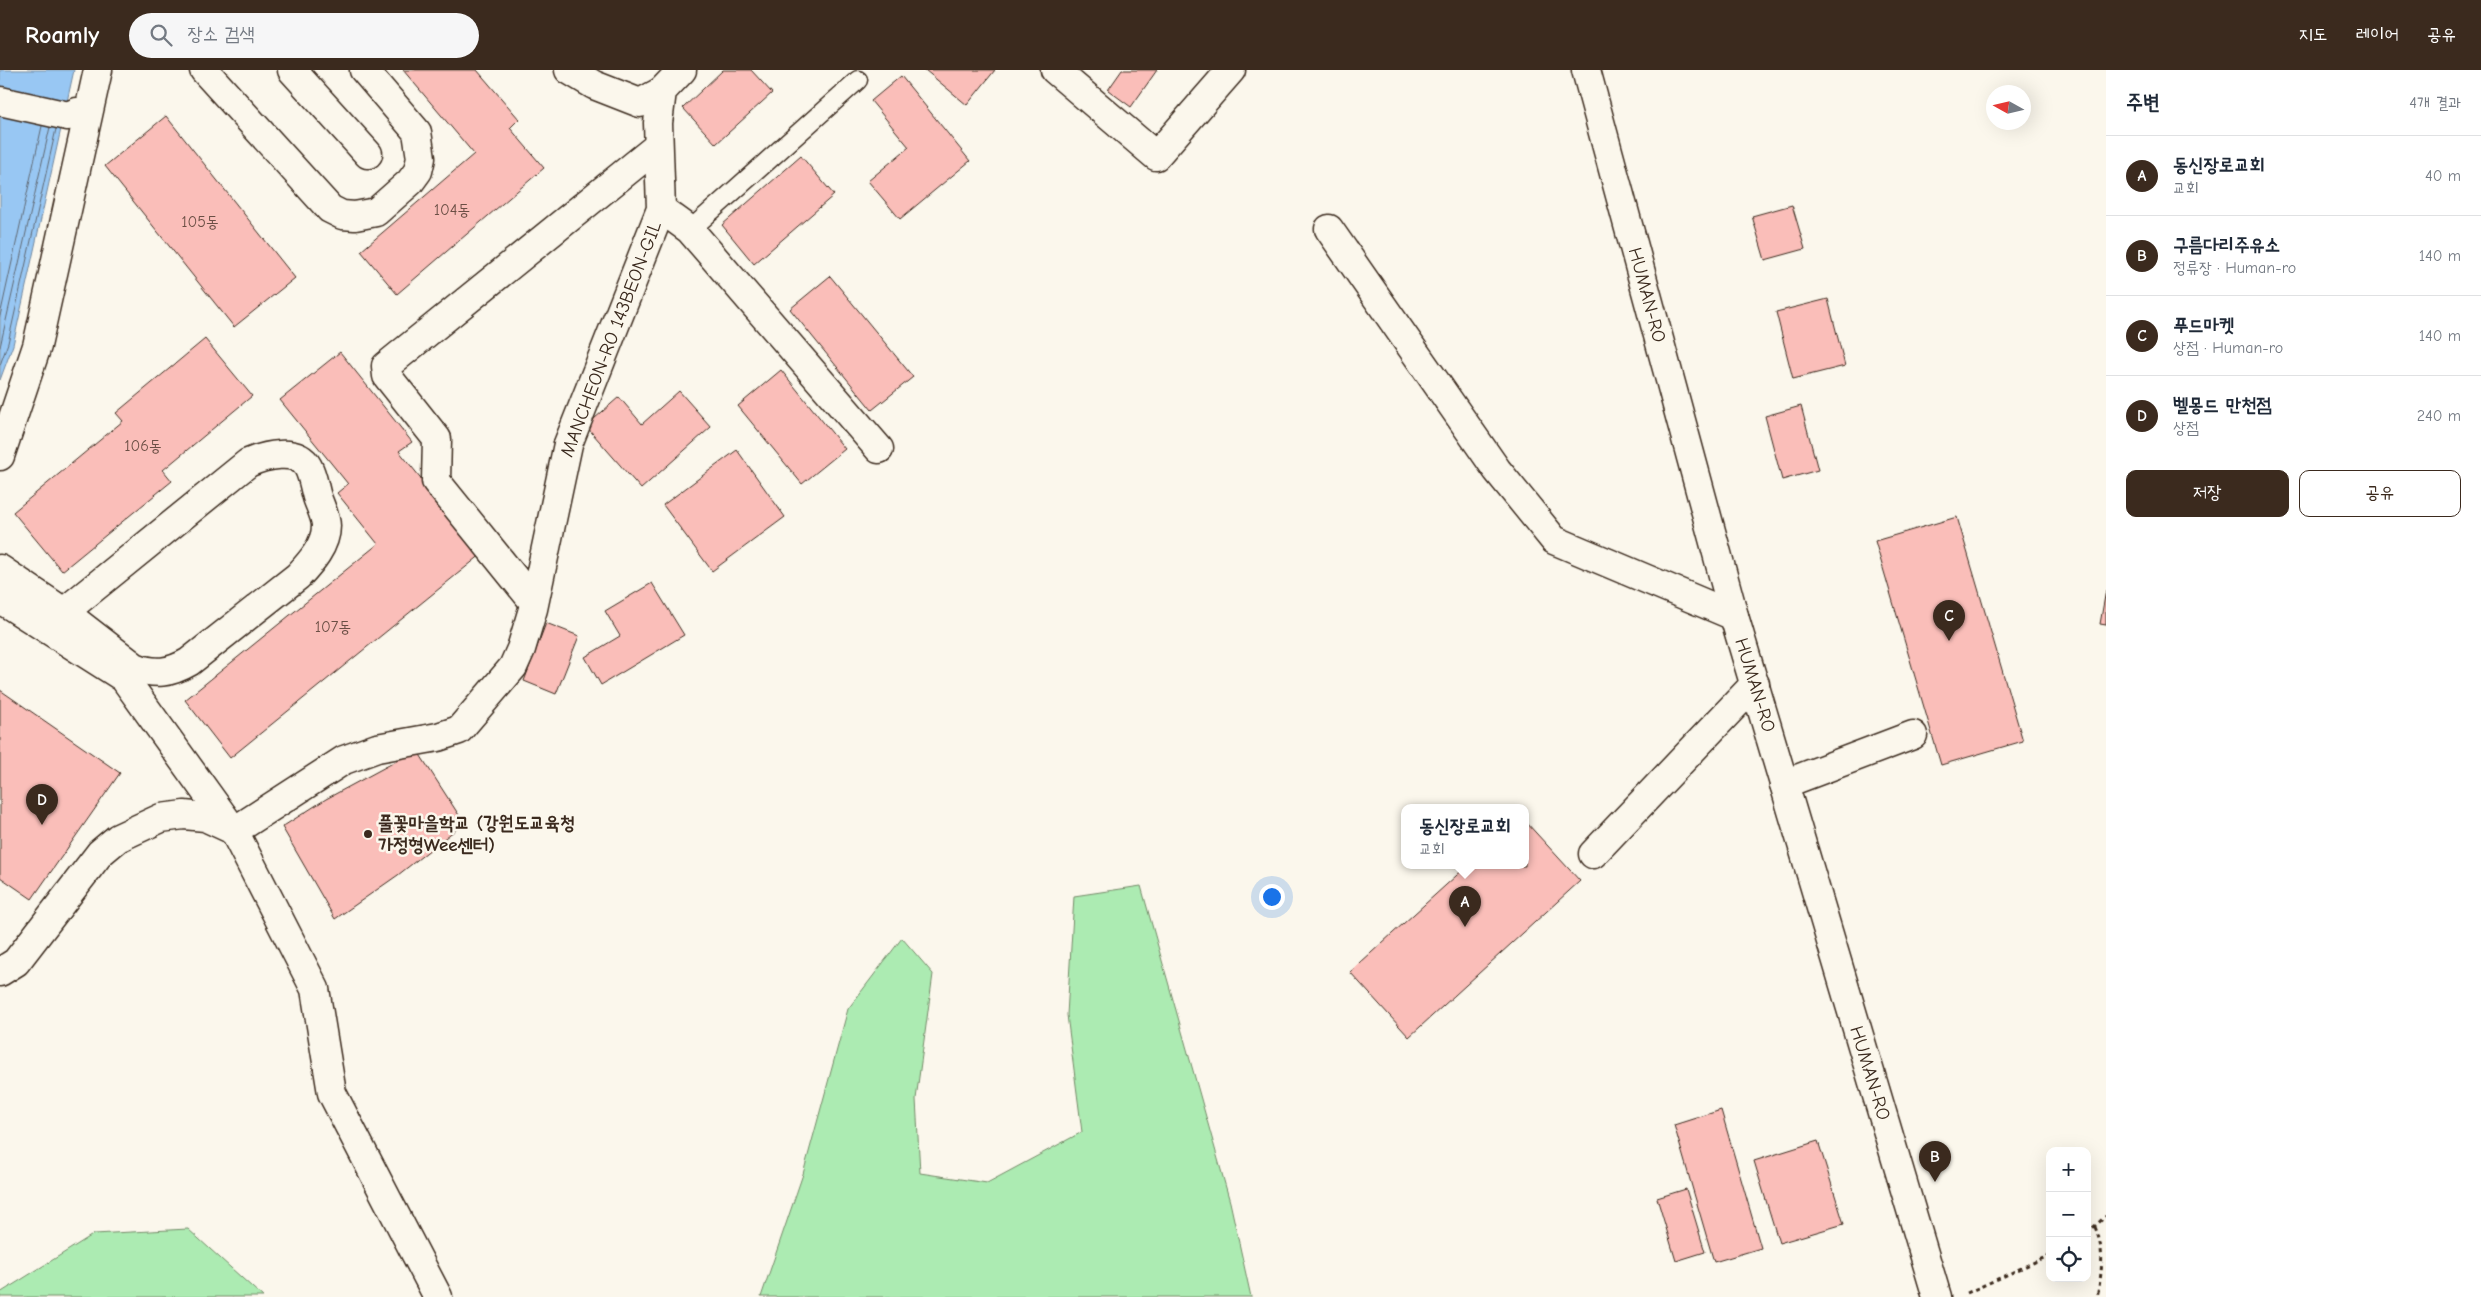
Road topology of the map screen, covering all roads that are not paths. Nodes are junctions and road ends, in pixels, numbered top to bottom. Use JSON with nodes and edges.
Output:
{"nodes":[{"id":1,"x":88,"y":70,"type":"edge"},
{"id":2,"x":98,"y":70,"type":"edge"},
{"id":3,"x":204,"y":70,"type":"edge"},
{"id":4,"x":292,"y":70,"type":"edge"},
{"id":5,"x":364,"y":70,"type":"edge"},
{"id":6,"x":569,"y":70,"type":"edge"},
{"id":7,"x":682,"y":70,"type":"edge"},
{"id":8,"x":1055,"y":70,"type":"edge"},
{"id":9,"x":1232,"y":70,"type":"edge"},
{"id":10,"x":1586,"y":70,"type":"edge"},
{"id":11,"x":858,"y":80,"type":"dead end"},
{"id":12,"x":662,"y":91,"type":"junction"},
{"id":13,"x":0,"y":101,"type":"edge"},
{"id":14,"x":73,"y":114,"type":"junction"},
{"id":15,"x":658,"y":146,"type":"junction"},
{"id":16,"x":368,"y":154,"type":"dead end"},
{"id":17,"x":661,"y":209,"type":"junction"},
{"id":18,"x":690,"y":230,"type":"junction"},
{"id":19,"x":1329,"y":230,"type":"dead end"},
{"id":20,"x":0,"y":408,"type":"edge"},
{"id":21,"x":879,"y":449,"type":"dead end"},
{"id":22,"x":0,"y":456,"type":"edge"},
{"id":23,"x":0,"y":569,"type":"edge"},
{"id":24,"x":0,"y":599,"type":"edge"},
{"id":25,"x":533,"y":601,"type":"junction"},
{"id":26,"x":64,"y":612,"type":"junction"},
{"id":27,"x":1734,"y":616,"type":"junction"},
{"id":28,"x":1755,"y":684,"type":"junction"},
{"id":29,"x":1913,"y":735,"type":"dead end"},
{"id":30,"x":1784,"y":784,"type":"junction"},
{"id":31,"x":234,"y":831,"type":"junction"},
{"id":32,"x":1593,"y":854,"type":"dead end"},
{"id":33,"x":5,"y":963,"type":"edge"},
{"id":34,"x":438,"y":1297,"type":"edge"},
{"id":35,"x":1937,"y":1297,"type":"edge"}],
"edges":[{"from":1,"to":14,"type":"street"},
{"from":2,"to":22,"type":"street"},
{"from":3,"to":5,"type":"street"},
{"from":4,"to":16,"type":"street"},
{"from":6,"to":12,"type":"street"},
{"from":7,"to":12,"type":"street"},
{"from":8,"to":9,"type":"street"},
{"from":10,"to":27,"type":"street","name":"HUMAN-RO"},
{"from":11,"to":18,"type":"lane"},
{"from":12,"to":15,"type":"street","name":"MANCHEON-RO 143BEON-GIL"},
{"from":13,"to":14,"type":"street"},
{"from":14,"to":20,"type":"street"},
{"from":15,"to":17,"type":"street","name":"MANCHEON-RO 143BEON-GIL"},
{"from":15,"to":25,"type":"street"},
{"from":17,"to":18,"type":"street"},
{"from":17,"to":25,"type":"street","name":"MANCHEON-RO 143BEON-GIL"},
{"from":18,"to":21,"type":"street"},
{"from":19,"to":27,"type":"street"},
{"from":23,"to":26,"type":"street"},
{"from":24,"to":31,"type":"street"},
{"from":25,"to":31,"type":"street","name":"MANCHEON-RO 143BEON-GIL"},
{"from":26,"to":26,"type":"street"},
{"from":27,"to":28,"type":"street","name":"HUMAN-RO"},
{"from":28,"to":30,"type":"street","name":"HUMAN-RO"},
{"from":28,"to":32,"type":"street"},
{"from":29,"to":30,"type":"street"},
{"from":30,"to":35,"type":"street","name":"HUMAN-RO"},
{"from":31,"to":33,"type":"street"},
{"from":31,"to":34,"type":"street"}]}
